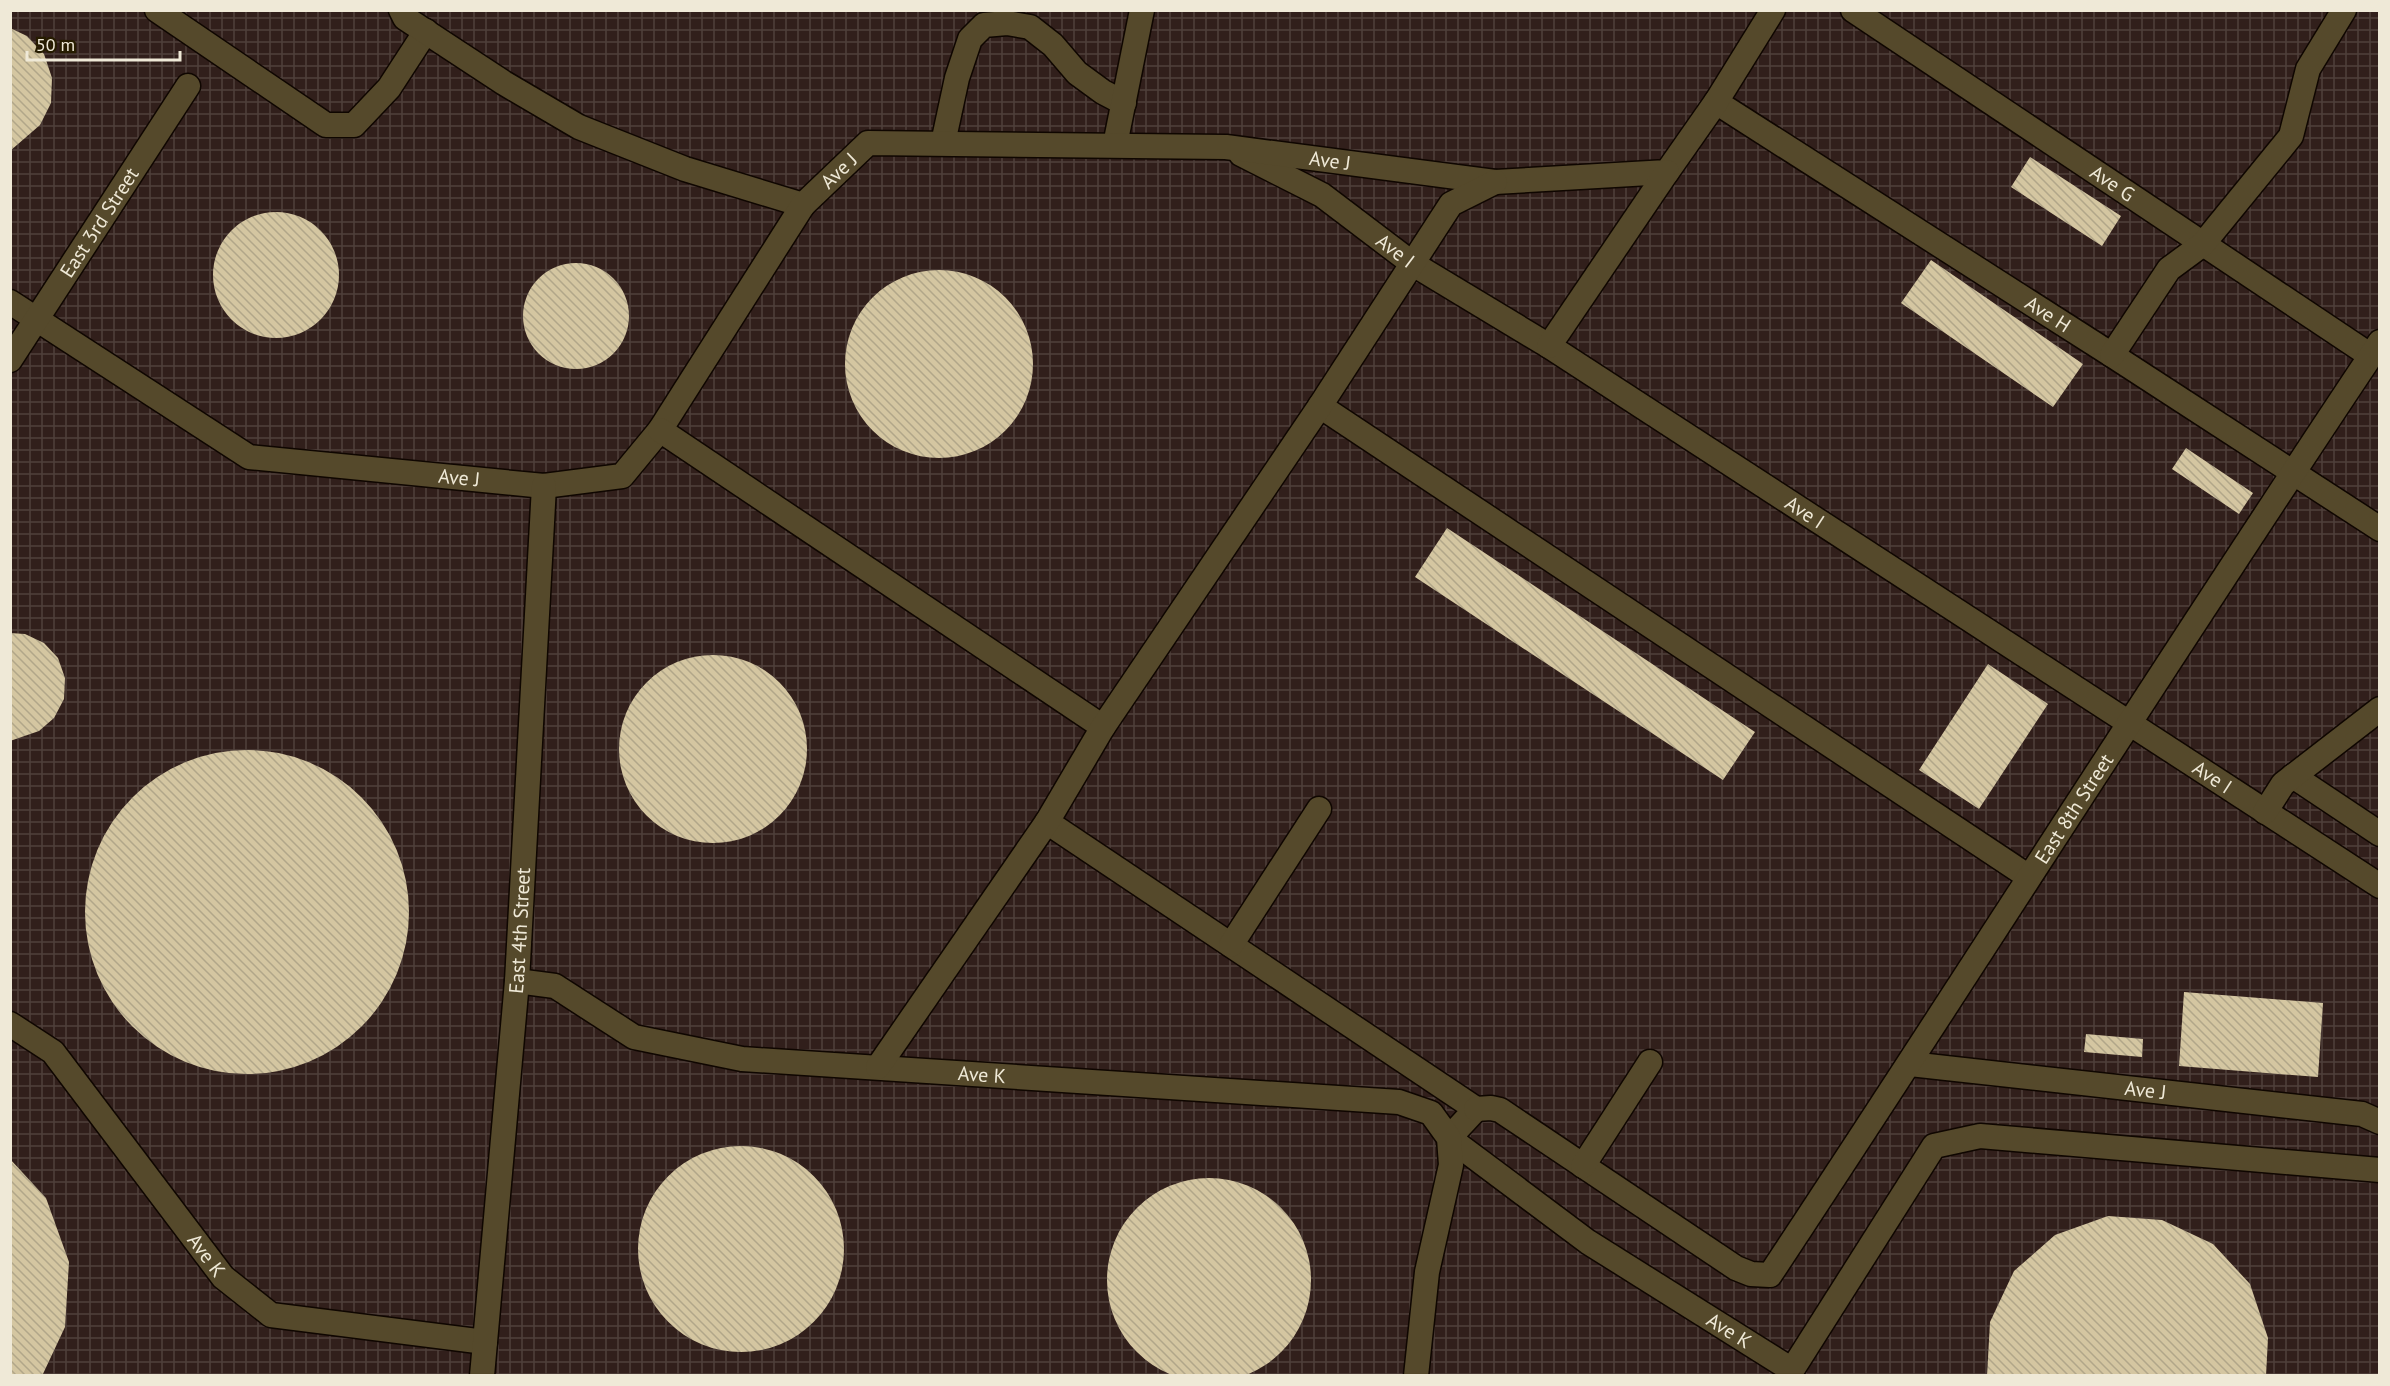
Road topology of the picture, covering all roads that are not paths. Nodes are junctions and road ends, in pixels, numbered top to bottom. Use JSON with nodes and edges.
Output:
{"nodes":[{"id":1,"x":157,"y":10,"type":"edge"},
{"id":2,"x":401,"y":10,"type":"edge"},
{"id":3,"x":1142,"y":10,"type":"edge"},
{"id":4,"x":1773,"y":10,"type":"edge"},
{"id":5,"x":1853,"y":10,"type":"edge"},
{"id":6,"x":2344,"y":10,"type":"edge"},
{"id":7,"x":426,"y":32,"type":"junction"},
{"id":8,"x":188,"y":86,"type":"dead end"},
{"id":9,"x":1124,"y":102,"type":"junction"},
{"id":10,"x":1716,"y":102,"type":"junction"},
{"id":11,"x":943,"y":143,"type":"junction"},
{"id":12,"x":1115,"y":145,"type":"junction"},
{"id":13,"x":1226,"y":147,"type":"junction"},
{"id":14,"x":1667,"y":172,"type":"junction"},
{"id":15,"x":1495,"y":182,"type":"junction"},
{"id":16,"x":803,"y":205,"type":"junction"},
{"id":17,"x":2203,"y":244,"type":"junction"},
{"id":18,"x":1413,"y":264,"type":"junction"},
{"id":19,"x":10,"y":302,"type":"edge"},
{"id":20,"x":37,"y":319,"type":"junction"},
{"id":21,"x":1549,"y":346,"type":"junction"},
{"id":22,"x":2375,"y":349,"type":"edge"},
{"id":23,"x":2112,"y":354,"type":"junction"},
{"id":24,"x":10,"y":360,"type":"edge"},
{"id":25,"x":1320,"y":406,"type":"junction"},
{"id":26,"x":660,"y":430,"type":"junction"},
{"id":27,"x":2294,"y":473,"type":"junction"},
{"id":28,"x":544,"y":486,"type":"junction"},
{"id":29,"x":2379,"y":529,"type":"edge"},
{"id":30,"x":2379,"y":709,"type":"edge"},
{"id":31,"x":2128,"y":723,"type":"junction"},
{"id":32,"x":1103,"y":728,"type":"junction"},
{"id":33,"x":2293,"y":776,"type":"junction"},
{"id":34,"x":1320,"y":809,"type":"dead end"},
{"id":35,"x":2265,"y":812,"type":"junction"},
{"id":36,"x":1047,"y":822,"type":"junction"},
{"id":37,"x":2379,"y":834,"type":"edge"},
{"id":38,"x":2029,"y":877,"type":"junction"},
{"id":39,"x":2379,"y":886,"type":"edge"},
{"id":40,"x":1231,"y":945,"type":"junction"},
{"id":41,"x":517,"y":981,"type":"junction"},
{"id":42,"x":10,"y":1024,"type":"edge"},
{"id":43,"x":1650,"y":1062,"type":"dead end"},
{"id":44,"x":1910,"y":1064,"type":"junction"},
{"id":45,"x":878,"y":1067,"type":"junction"},
{"id":46,"x":1476,"y":1109,"type":"junction"},
{"id":47,"x":2379,"y":1122,"type":"edge"},
{"id":48,"x":1449,"y":1138,"type":"junction"},
{"id":49,"x":1583,"y":1166,"type":"junction"},
{"id":50,"x":2379,"y":1170,"type":"edge"},
{"id":51,"x":485,"y":1342,"type":"junction"},
{"id":52,"x":482,"y":1376,"type":"edge"},
{"id":53,"x":1416,"y":1376,"type":"edge"}],
"edges":[{"from":1,"to":7,"type":"street"},
{"from":2,"to":7,"type":"street"},
{"from":3,"to":9,"type":"street"},
{"from":4,"to":10,"type":"street"},
{"from":5,"to":17,"type":"street","name":"Ave G"},
{"from":6,"to":17,"type":"street"},
{"from":7,"to":16,"type":"street"},
{"from":8,"to":20,"type":"street","name":"East 3rd Street"},
{"from":9,"to":11,"type":"street"},
{"from":9,"to":12,"type":"street"},
{"from":10,"to":14,"type":"street"},
{"from":10,"to":23,"type":"street","name":"Ave H"},
{"from":11,"to":12,"type":"street","name":"Ave J"},
{"from":11,"to":16,"type":"street","name":"Ave J"},
{"from":12,"to":13,"type":"street","name":"Ave J"},
{"from":13,"to":15,"type":"street","name":"Ave J"},
{"from":13,"to":18,"type":"street","name":"Ave I"},
{"from":14,"to":15,"type":"street","name":"Ave J"},
{"from":14,"to":21,"type":"street"},
{"from":15,"to":18,"type":"street"},
{"from":16,"to":26,"type":"street","name":"Ave J"},
{"from":17,"to":22,"type":"street","name":"Ave G"},
{"from":17,"to":23,"type":"street"},
{"from":18,"to":21,"type":"street","name":"Ave I"},
{"from":18,"to":25,"type":"street"},
{"from":19,"to":20,"type":"street","name":"Ave J"},
{"from":20,"to":24,"type":"street","name":"East 3rd Street"},
{"from":20,"to":28,"type":"street","name":"Ave J"},
{"from":21,"to":31,"type":"street","name":"Ave I"},
{"from":22,"to":27,"type":"street","name":"East 8th Street"},
{"from":23,"to":27,"type":"street","name":"Ave H"},
{"from":25,"to":32,"type":"street"},
{"from":25,"to":38,"type":"street"},
{"from":26,"to":28,"type":"street","name":"Ave J"},
{"from":26,"to":32,"type":"street"},
{"from":27,"to":29,"type":"street","name":"Ave H"},
{"from":27,"to":31,"type":"street","name":"East 8th Street"},
{"from":28,"to":41,"type":"street","name":"East 4th Street"},
{"from":30,"to":33,"type":"street"},
{"from":31,"to":35,"type":"street","name":"Ave I"},
{"from":31,"to":38,"type":"street","name":"East 8th Street"},
{"from":32,"to":36,"type":"street"},
{"from":33,"to":35,"type":"street"},
{"from":33,"to":37,"type":"street"},
{"from":34,"to":40,"type":"street"},
{"from":35,"to":39,"type":"street","name":"Ave I"},
{"from":36,"to":40,"type":"street"},
{"from":36,"to":45,"type":"street"},
{"from":38,"to":44,"type":"street","name":"East 8th Street"},
{"from":40,"to":46,"type":"street"},
{"from":41,"to":45,"type":"street","name":"Ave K"},
{"from":41,"to":51,"type":"street","name":"East 4th Street"},
{"from":42,"to":51,"type":"street","name":"Ave K"},
{"from":43,"to":49,"type":"street"},
{"from":44,"to":47,"type":"street","name":"Ave J"},
{"from":44,"to":49,"type":"street","name":"East 8th Street"},
{"from":45,"to":48,"type":"street","name":"Ave K"},
{"from":46,"to":48,"type":"street"},
{"from":46,"to":49,"type":"street"},
{"from":48,"to":50,"type":"street","name":"Ave K"},
{"from":48,"to":53,"type":"street"},
{"from":51,"to":52,"type":"street","name":"East 4th Street"}]}
